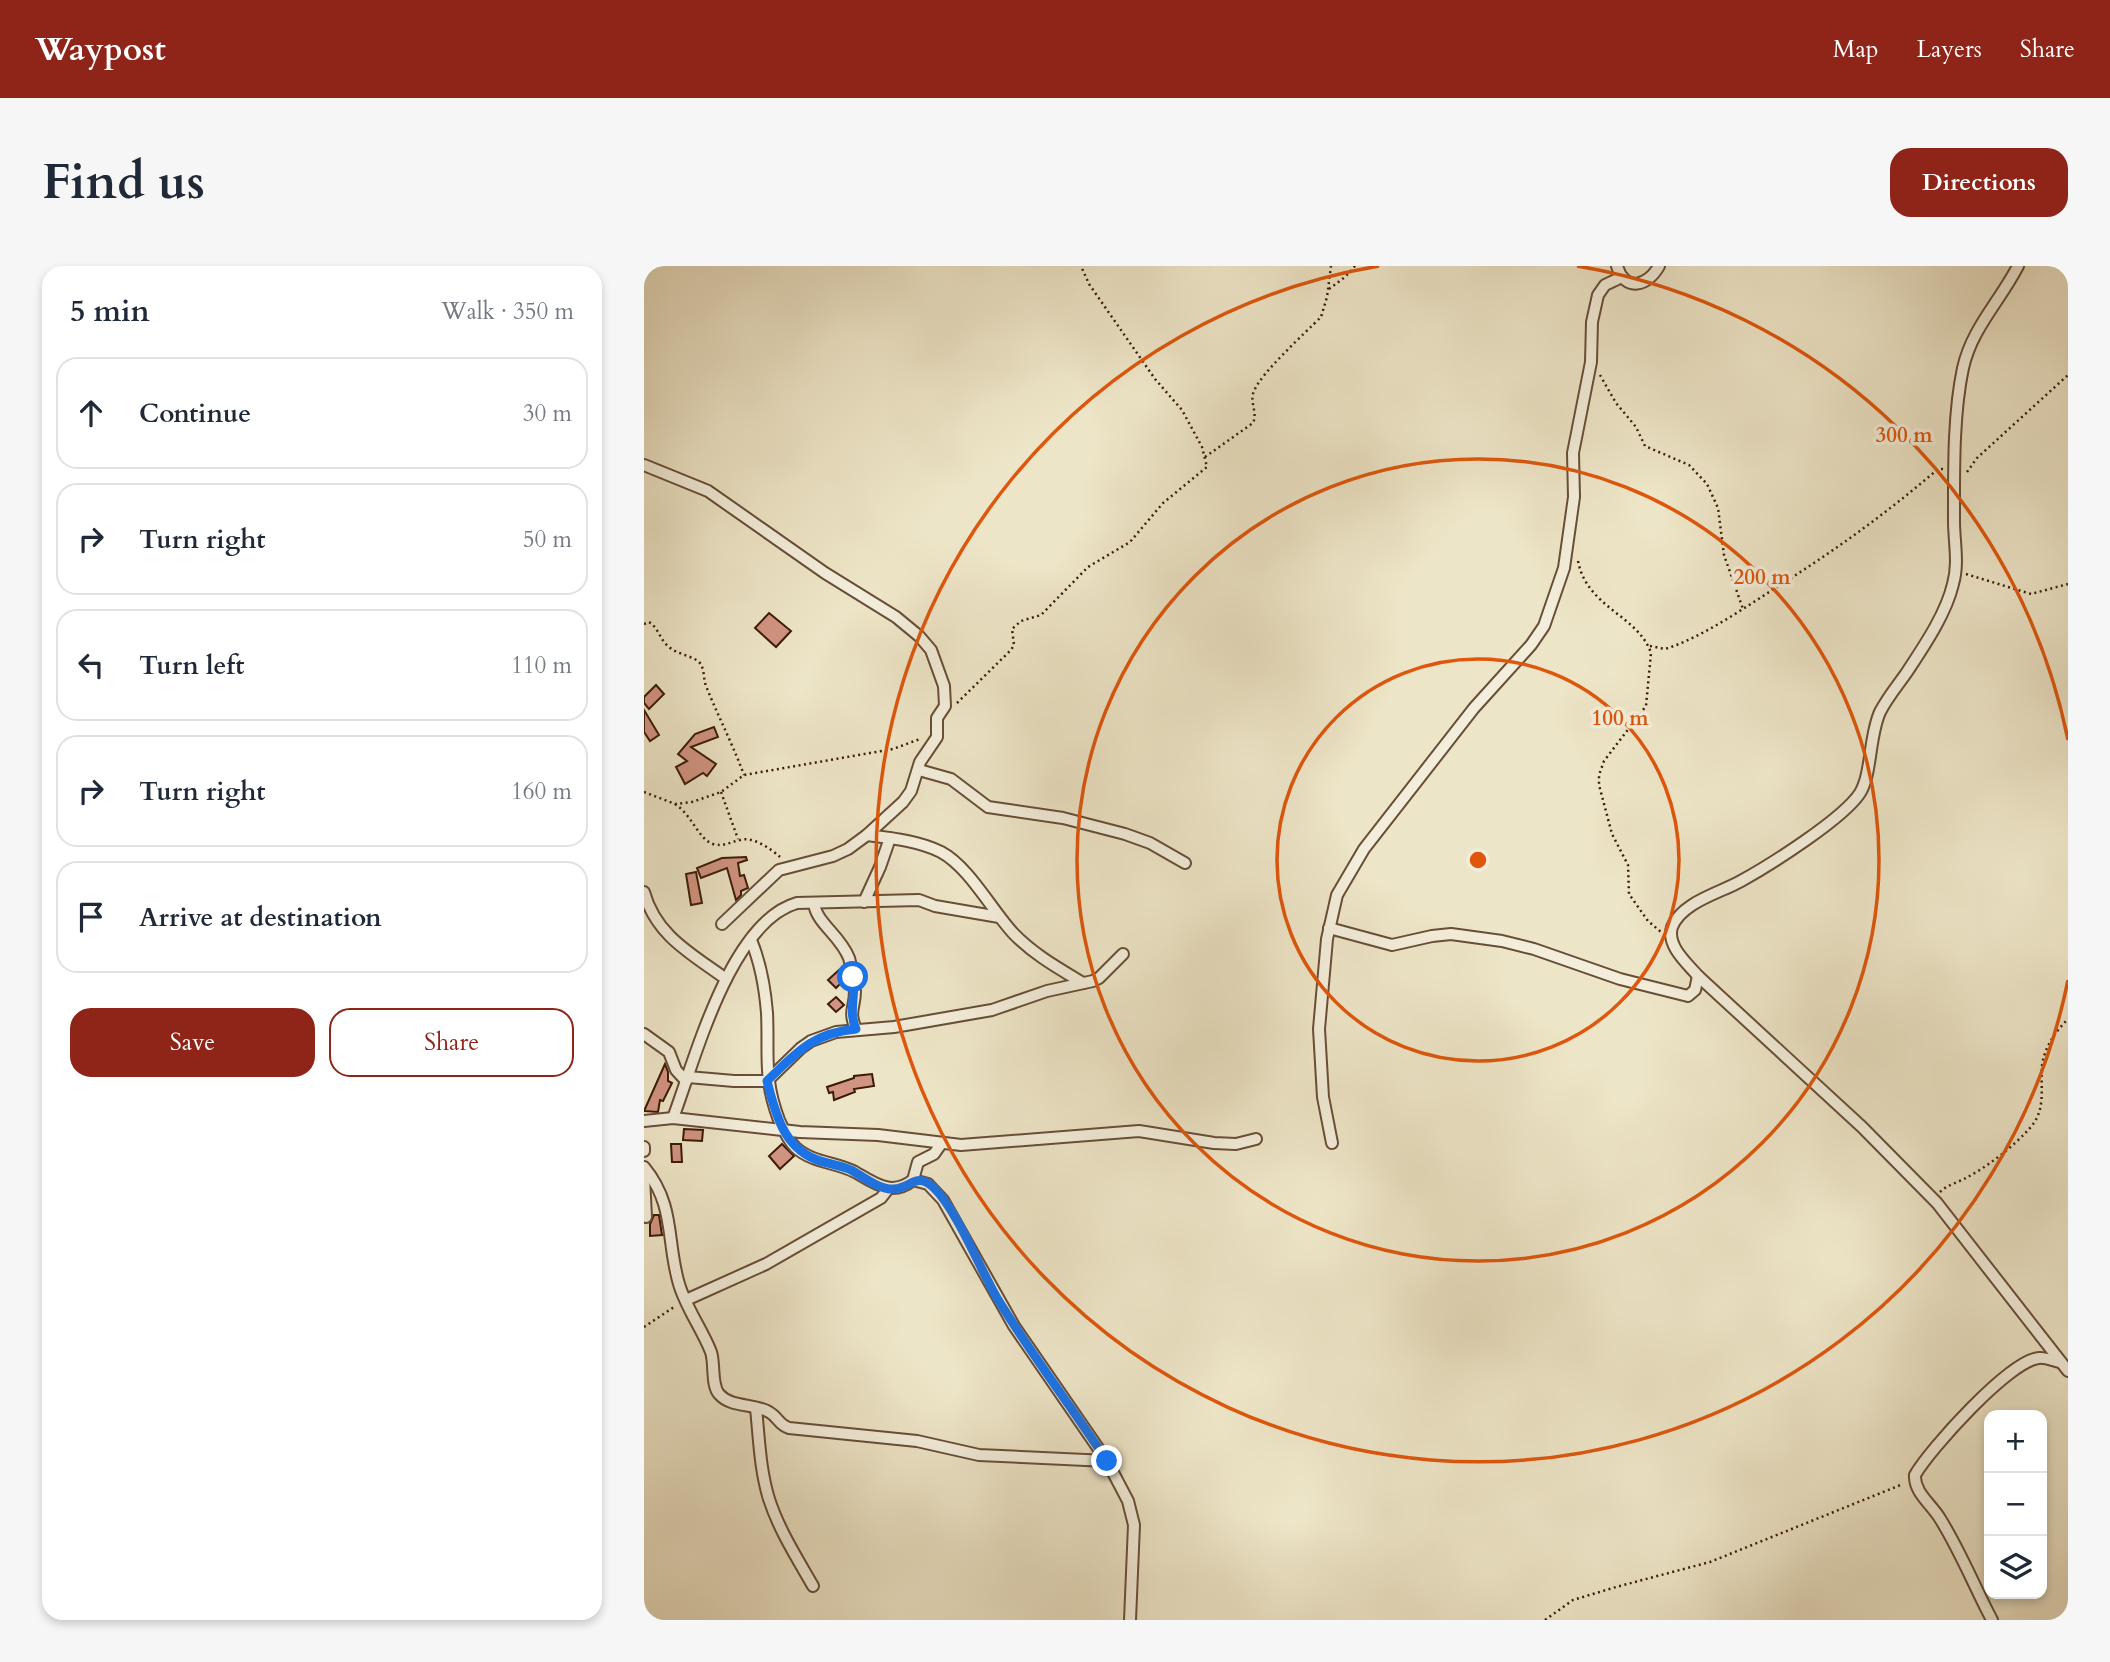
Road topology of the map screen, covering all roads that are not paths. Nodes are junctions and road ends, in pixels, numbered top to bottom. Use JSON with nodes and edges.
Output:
{"nodes":[{"id":1,"x":1616,"y":266,"type":"edge"},
{"id":2,"x":1660,"y":266,"type":"edge"},
{"id":3,"x":2018,"y":266,"type":"edge"},
{"id":4,"x":1622,"y":277,"type":"junction"},
{"id":5,"x":644,"y":464,"type":"edge"},
{"id":6,"x":919,"y":770,"type":"junction"},
{"id":7,"x":867,"y":835,"type":"junction"},
{"id":8,"x":890,"y":838,"type":"junction"},
{"id":9,"x":1185,"y":863,"type":"dead end"},
{"id":10,"x":644,"y":891,"type":"edge"},
{"id":11,"x":864,"y":902,"type":"junction"},
{"id":12,"x":814,"y":903,"type":"junction"},
{"id":13,"x":999,"y":917,"type":"junction"},
{"id":14,"x":722,"y":924,"type":"dead end"},
{"id":15,"x":1329,"y":928,"type":"junction"},
{"id":16,"x":751,"y":940,"type":"junction"},
{"id":17,"x":1123,"y":954,"type":"dead end"},
{"id":18,"x":1698,"y":976,"type":"junction"},
{"id":19,"x":726,"y":979,"type":"junction"},
{"id":20,"x":1083,"y":982,"type":"junction"},
{"id":21,"x":856,"y":1029,"type":"junction"},
{"id":22,"x":644,"y":1034,"type":"edge"},
{"id":23,"x":687,"y":1079,"type":"junction"},
{"id":24,"x":767,"y":1081,"type":"junction"},
{"id":25,"x":673,"y":1118,"type":"junction"},
{"id":26,"x":644,"y":1121,"type":"edge"},
{"id":27,"x":784,"y":1131,"type":"junction"},
{"id":28,"x":1256,"y":1139,"type":"dead end"},
{"id":29,"x":1332,"y":1143,"type":"dead end"},
{"id":30,"x":941,"y":1144,"type":"junction"},
{"id":31,"x":644,"y":1167,"type":"edge"},
{"id":32,"x":644,"y":1178,"type":"edge"},
{"id":33,"x":913,"y":1180,"type":"junction"},
{"id":34,"x":888,"y":1189,"type":"junction"},
{"id":35,"x":646,"y":1217,"type":"dead end"},
{"id":36,"x":686,"y":1300,"type":"junction"},
{"id":37,"x":2064,"y":1367,"type":"edge"},
{"id":38,"x":756,"y":1408,"type":"junction"},
{"id":39,"x":1107,"y":1461,"type":"junction"},
{"id":40,"x":813,"y":1586,"type":"dead end"},
{"id":41,"x":1130,"y":1620,"type":"edge"},
{"id":42,"x":1992,"y":1620,"type":"edge"}],
"edges":[{"from":1,"to":4,"type":"street"},
{"from":2,"to":4,"type":"street"},
{"from":3,"to":18,"type":"street"},
{"from":4,"to":15,"type":"street"},
{"from":5,"to":6,"type":"street"},
{"from":6,"to":7,"type":"street"},
{"from":6,"to":9,"type":"street"},
{"from":7,"to":8,"type":"street"},
{"from":7,"to":14,"type":"street"},
{"from":8,"to":11,"type":"street"},
{"from":8,"to":13,"type":"street"},
{"from":10,"to":19,"type":"street"},
{"from":11,"to":12,"type":"street"},
{"from":11,"to":13,"type":"street"},
{"from":12,"to":16,"type":"street"},
{"from":12,"to":21,"type":"street"},
{"from":13,"to":20,"type":"street"},
{"from":15,"to":18,"type":"street"},
{"from":15,"to":29,"type":"street"},
{"from":16,"to":19,"type":"street"},
{"from":16,"to":24,"type":"street"},
{"from":17,"to":20,"type":"street"},
{"from":18,"to":37,"type":"street"},
{"from":19,"to":23,"type":"street"},
{"from":20,"to":21,"type":"street"},
{"from":21,"to":24,"type":"street"},
{"from":22,"to":23,"type":"street"},
{"from":23,"to":24,"type":"street"},
{"from":23,"to":25,"type":"street"},
{"from":24,"to":27,"type":"street"},
{"from":25,"to":26,"type":"street"},
{"from":25,"to":27,"type":"street"},
{"from":27,"to":30,"type":"street"},
{"from":27,"to":34,"type":"street"},
{"from":28,"to":30,"type":"street"},
{"from":30,"to":33,"type":"street"},
{"from":31,"to":36,"type":"street"},
{"from":32,"to":35,"type":"street"},
{"from":33,"to":34,"type":"street"},
{"from":33,"to":39,"type":"street"},
{"from":34,"to":36,"type":"street"},
{"from":36,"to":38,"type":"street"},
{"from":37,"to":42,"type":"street"},
{"from":38,"to":39,"type":"street"},
{"from":38,"to":40,"type":"street"},
{"from":39,"to":41,"type":"street"}]}
